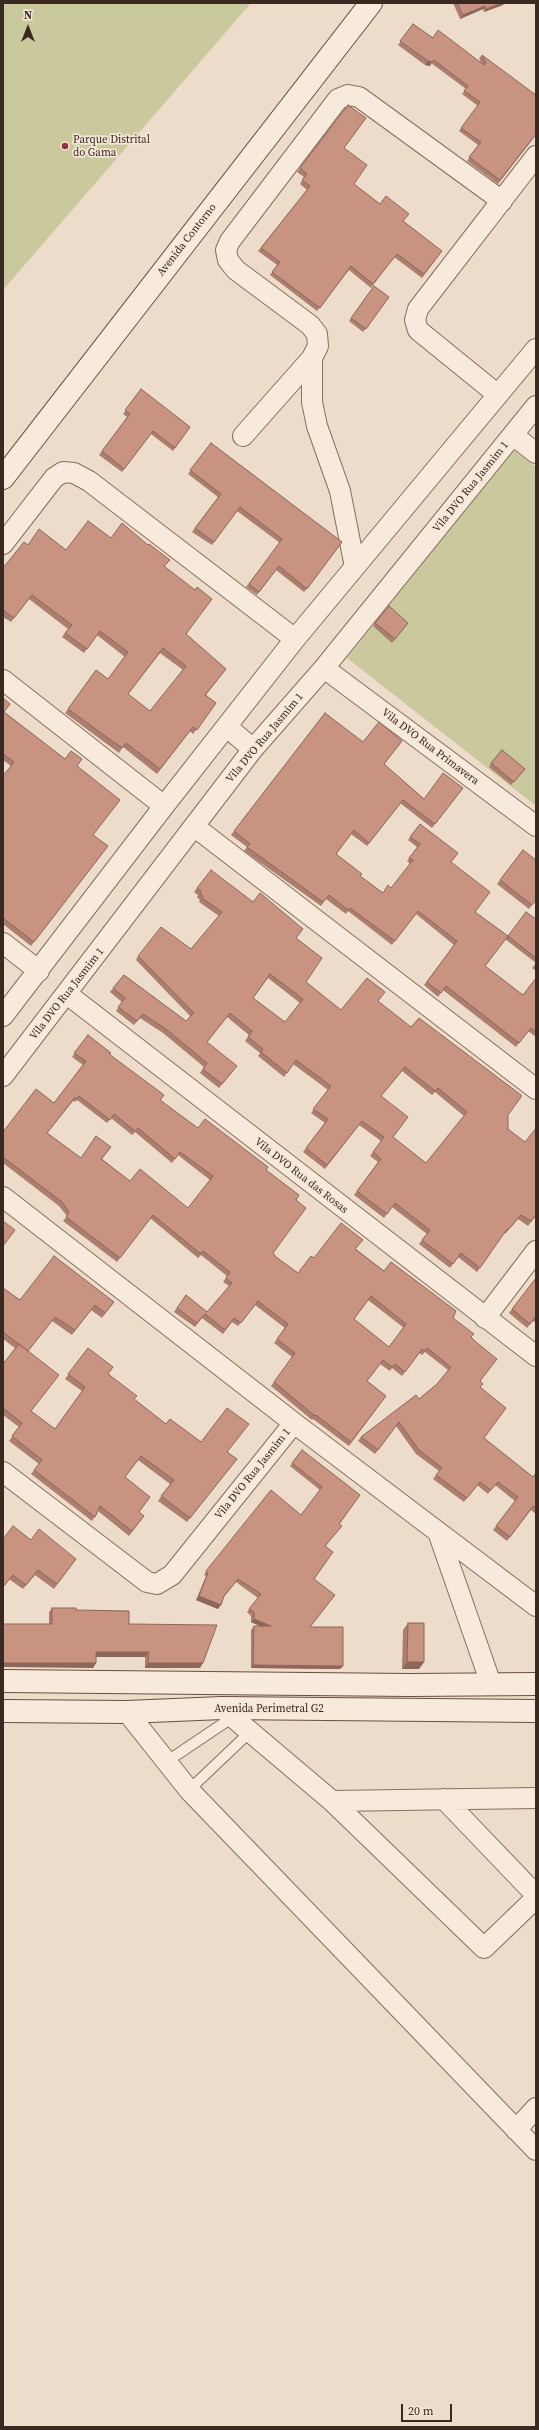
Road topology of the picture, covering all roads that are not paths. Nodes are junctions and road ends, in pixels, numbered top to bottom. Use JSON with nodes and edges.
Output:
{"nodes":[{"id":1,"x":371,"y":3,"type":"edge"},
{"id":2,"x":536,"y":156,"type":"edge"},
{"id":3,"x":502,"y":201,"type":"junction"},
{"id":4,"x":536,"y":349,"type":"edge"},
{"id":5,"x":312,"y":358,"type":"junction"},
{"id":6,"x":498,"y":395,"type":"junction"},
{"id":7,"x":536,"y":406,"type":"edge"},
{"id":8,"x":513,"y":435,"type":"junction"},
{"id":9,"x":243,"y":436,"type":"dead end"},
{"id":10,"x":536,"y":453,"type":"edge"},
{"id":11,"x":3,"y":478,"type":"edge"},
{"id":12,"x":3,"y":544,"type":"edge"},
{"id":13,"x":356,"y":567,"type":"junction"},
{"id":14,"x":296,"y":640,"type":"junction"},
{"id":15,"x":324,"y":668,"type":"junction"},
{"id":16,"x":3,"y":680,"type":"edge"},
{"id":17,"x":227,"y":727,"type":"junction"},
{"id":18,"x":253,"y":750,"type":"junction"},
{"id":19,"x":164,"y":806,"type":"junction"},
{"id":20,"x":536,"y":826,"type":"edge"},
{"id":21,"x":195,"y":827,"type":"junction"},
{"id":22,"x":3,"y":943,"type":"edge"},
{"id":23,"x":39,"y":971,"type":"junction"},
{"id":24,"x":67,"y":994,"type":"junction"},
{"id":25,"x":3,"y":1016,"type":"edge"},
{"id":26,"x":3,"y":1076,"type":"edge"},
{"id":27,"x":536,"y":1089,"type":"edge"},
{"id":28,"x":3,"y":1197,"type":"edge"},
{"id":29,"x":536,"y":1251,"type":"edge"},
{"id":30,"x":485,"y":1318,"type":"junction"},
{"id":31,"x":536,"y":1356,"type":"edge"},
{"id":32,"x":294,"y":1423,"type":"junction"},
{"id":33,"x":3,"y":1472,"type":"edge"},
{"id":34,"x":438,"y":1532,"type":"junction"},
{"id":35,"x":536,"y":1606,"type":"edge"},
{"id":36,"x":3,"y":1681,"type":"edge"},
{"id":37,"x":491,"y":1684,"type":"junction"},
{"id":38,"x":536,"y":1684,"type":"edge"},
{"id":39,"x":410,"y":1699,"type":"junction"},
{"id":40,"x":3,"y":1702,"type":"edge"},
{"id":41,"x":536,"y":1702,"type":"edge"},
{"id":42,"x":3,"y":1711,"type":"edge"},
{"id":43,"x":536,"y":1711,"type":"edge"},
{"id":44,"x":127,"y":1712,"type":"junction"},
{"id":45,"x":227,"y":1713,"type":"junction"},
{"id":46,"x":250,"y":1732,"type":"junction"},
{"id":47,"x":166,"y":1762,"type":"junction"},
{"id":48,"x":189,"y":1790,"type":"junction"},
{"id":49,"x":536,"y":1798,"type":"edge"},
{"id":50,"x":444,"y":1799,"type":"junction"},
{"id":51,"x":332,"y":1801,"type":"junction"},
{"id":52,"x":536,"y":1897,"type":"edge"},
{"id":53,"x":536,"y":2108,"type":"edge"},
{"id":54,"x":516,"y":2130,"type":"junction"},
{"id":55,"x":536,"y":2150,"type":"edge"}],
"edges":[{"from":1,"to":11,"type":"street","name":"Avenida Contorno"},
{"from":2,"to":3,"type":"street"},
{"from":3,"to":5,"type":"street"},
{"from":3,"to":6,"type":"street"},
{"from":4,"to":6,"type":"street"},
{"from":5,"to":9,"type":"street"},
{"from":5,"to":13,"type":"street"},
{"from":6,"to":13,"type":"street"},
{"from":7,"to":8,"type":"street","name":"Vila DVO Rua Jasmim 1"},
{"from":8,"to":10,"type":"street"},
{"from":8,"to":15,"type":"street","name":"Vila DVO Rua Jasmim 1"},
{"from":12,"to":14,"type":"street"},
{"from":13,"to":14,"type":"street"},
{"from":14,"to":17,"type":"street"},
{"from":15,"to":18,"type":"street","name":"Vila DVO Rua Jasmim 1"},
{"from":15,"to":20,"type":"street","name":"Vila DVO Rua Primavera"},
{"from":16,"to":19,"type":"street"},
{"from":17,"to":18,"type":"street"},
{"from":17,"to":19,"type":"street"},
{"from":18,"to":21,"type":"street","name":"Vila DVO Rua Jasmim 1"},
{"from":19,"to":23,"type":"street"},
{"from":21,"to":24,"type":"street","name":"Vila DVO Rua Jasmim 1"},
{"from":21,"to":27,"type":"street"},
{"from":22,"to":23,"type":"street"},
{"from":23,"to":25,"type":"street"},
{"from":24,"to":26,"type":"street","name":"Vila DVO Rua Jasmim 1"},
{"from":24,"to":30,"type":"street","name":"Vila DVO Rua das Rosas"},
{"from":28,"to":32,"type":"street","name":"Vila DVO Rua Jasmim 1"},
{"from":29,"to":30,"type":"street"},
{"from":30,"to":31,"type":"street","name":"Vila DVO Rua das Rosas"},
{"from":32,"to":33,"type":"street","name":"Vila DVO Rua Jasmim 1"},
{"from":32,"to":34,"type":"street"},
{"from":34,"to":35,"type":"street"},
{"from":34,"to":37,"type":"street"},
{"from":36,"to":39,"type":"street","name":"Avenida Perimetral G2"},
{"from":37,"to":38,"type":"street","name":"Avenida Perimetral G2"},
{"from":37,"to":39,"type":"street","name":"Avenida Perimetral G2"},
{"from":39,"to":40,"type":"street"},
{"from":39,"to":41,"type":"street"},
{"from":39,"to":43,"type":"street","name":"Avenida Perimetral G2"},
{"from":39,"to":45,"type":"street","name":"Avenida Perimetral G2"},
{"from":42,"to":44,"type":"street","name":"Avenida Perimetral G2"},
{"from":44,"to":45,"type":"street","name":"Avenida Perimetral G2"},
{"from":44,"to":47,"type":"street"},
{"from":45,"to":46,"type":"street"},
{"from":45,"to":47,"type":"lane"},
{"from":46,"to":48,"type":"lane"},
{"from":46,"to":51,"type":"street"},
{"from":47,"to":48,"type":"street"},
{"from":48,"to":54,"type":"street"},
{"from":49,"to":50,"type":"street"},
{"from":50,"to":51,"type":"street"},
{"from":50,"to":52,"type":"street"},
{"from":51,"to":52,"type":"street"},
{"from":53,"to":54,"type":"street"},
{"from":54,"to":55,"type":"street"}]}
